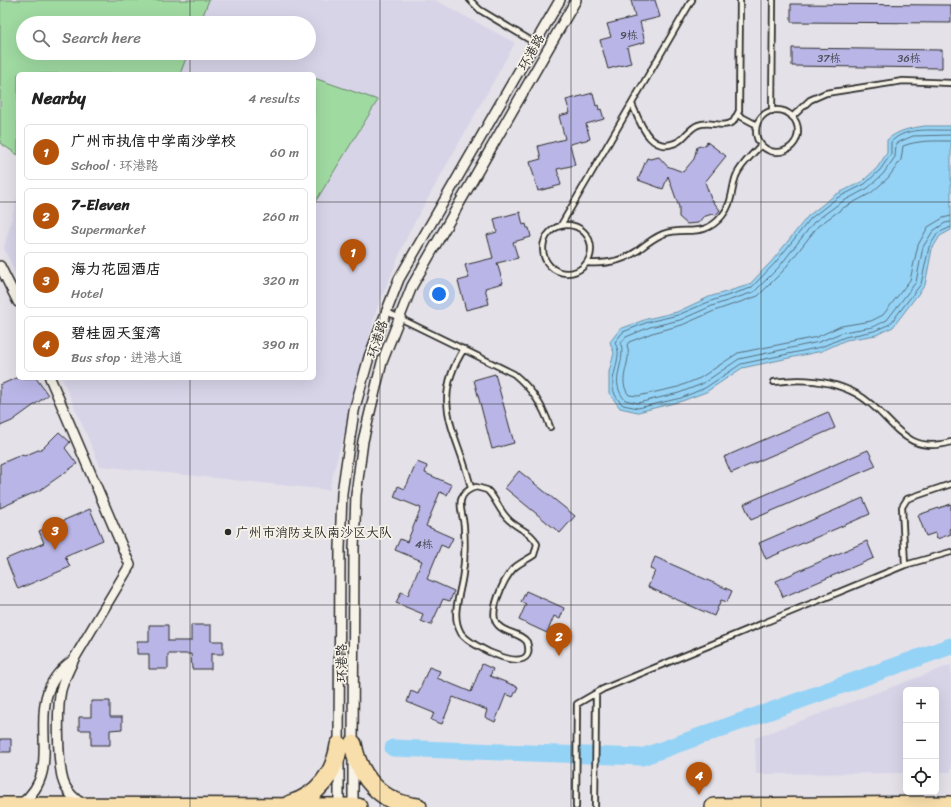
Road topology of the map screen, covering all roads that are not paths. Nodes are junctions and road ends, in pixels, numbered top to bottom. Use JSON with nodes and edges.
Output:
{"nodes":[{"id":1,"x":470,"y":0,"type":"edge"},
{"id":2,"x":560,"y":0,"type":"edge"},
{"id":3,"x":576,"y":0,"type":"edge"},
{"id":4,"x":692,"y":0,"type":"edge"},
{"id":5,"x":740,"y":0,"type":"edge"},
{"id":6,"x":772,"y":0,"type":"edge"},
{"id":7,"x":535,"y":43,"type":"junction"},
{"id":8,"x":951,"y":84,"type":"edge"},
{"id":9,"x":632,"y":104,"type":"junction"},
{"id":10,"x":772,"y":111,"type":"junction"},
{"id":11,"x":738,"y":115,"type":"junction"},
{"id":12,"x":792,"y":117,"type":"junction"},
{"id":13,"x":757,"y":125,"type":"junction"},
{"id":14,"x":761,"y":145,"type":"junction"},
{"id":15,"x":561,"y":225,"type":"junction"},
{"id":16,"x":588,"y":263,"type":"junction"},
{"id":17,"x":0,"y":266,"type":"edge"},
{"id":18,"x":16,"y":298,"type":"edge"},
{"id":19,"x":386,"y":311,"type":"junction"},
{"id":20,"x":398,"y":317,"type":"junction"},
{"id":21,"x":464,"y":349,"type":"junction"},
{"id":22,"x":51,"y":380,"type":"edge"},
{"id":23,"x":774,"y":382,"type":"dead end"},
{"id":24,"x":550,"y":427,"type":"dead end"},
{"id":25,"x":951,"y":442,"type":"edge"},
{"id":26,"x":951,"y":484,"type":"edge"},
{"id":27,"x":471,"y":488,"type":"junction"},
{"id":28,"x":951,"y":552,"type":"edge"},
{"id":29,"x":905,"y":565,"type":"junction"},
{"id":30,"x":74,"y":659,"type":"junction"},
{"id":31,"x":596,"y":693,"type":"junction"},
{"id":32,"x":346,"y":738,"type":"junction"},
{"id":33,"x":85,"y":805,"type":"junction"},
{"id":34,"x":951,"y":805,"type":"edge"},
{"id":35,"x":0,"y":806,"type":"edge"},
{"id":36,"x":19,"y":806,"type":"junction"},
{"id":37,"x":275,"y":806,"type":"edge"},
{"id":38,"x":338,"y":807,"type":"edge"},
{"id":39,"x":353,"y":807,"type":"edge"},
{"id":40,"x":358,"y":807,"type":"edge"},
{"id":41,"x":418,"y":807,"type":"edge"},
{"id":42,"x":576,"y":807,"type":"edge"},
{"id":43,"x":595,"y":807,"type":"edge"},
{"id":44,"x":714,"y":807,"type":"edge"}],
"edges":[{"from":1,"to":7,"type":"lane"},
{"from":2,"to":7,"type":"street","name":"环港路"},
{"from":3,"to":20,"type":"street","name":"环港路"},
{"from":4,"to":9,"type":"lane"},
{"from":5,"to":11,"type":"lane"},
{"from":6,"to":10,"type":"lane"},
{"from":7,"to":19,"type":"street","name":"环港路"},
{"from":8,"to":12,"type":"lane"},
{"from":9,"to":11,"type":"lane"},
{"from":9,"to":15,"type":"lane"},
{"from":10,"to":12,"type":"lane"},
{"from":10,"to":13,"type":"lane"},
{"from":11,"to":13,"type":"lane"},
{"from":12,"to":14,"type":"lane"},
{"from":13,"to":14,"type":"lane"},
{"from":14,"to":16,"type":"lane"},
{"from":15,"to":16,"type":"lane"},
{"from":15,"to":16,"type":"lane"},
{"from":17,"to":18,"type":"street"},
{"from":19,"to":20,"type":"lane"},
{"from":19,"to":32,"type":"street","name":"环港路"},
{"from":20,"to":21,"type":"lane"},
{"from":20,"to":32,"type":"street","name":"环港路"},
{"from":21,"to":24,"type":"lane"},
{"from":21,"to":27,"type":"lane"},
{"from":22,"to":30,"type":"street"},
{"from":23,"to":25,"type":"lane"},
{"from":26,"to":29,"type":"lane"},
{"from":27,"to":27,"type":"lane"},
{"from":28,"to":29,"type":"lane"},
{"from":29,"to":31,"type":"lane"},
{"from":30,"to":33,"type":"street"},
{"from":30,"to":36,"type":"street"},
{"from":31,"to":42,"type":"lane"},
{"from":31,"to":43,"type":"lane"},
{"from":32,"to":37,"type":"highway"},
{"from":32,"to":38,"type":"street","name":"环港路"},
{"from":32,"to":39,"type":"street","name":"环港路"},
{"from":32,"to":41,"type":"highway"},
{"from":33,"to":36,"type":"highway"},
{"from":33,"to":37,"type":"highway"},
{"from":34,"to":44,"type":"highway"},
{"from":35,"to":36,"type":"highway"},
{"from":37,"to":38,"type":"highway"},
{"from":38,"to":39,"type":"highway"},
{"from":39,"to":40,"type":"highway"}]}
